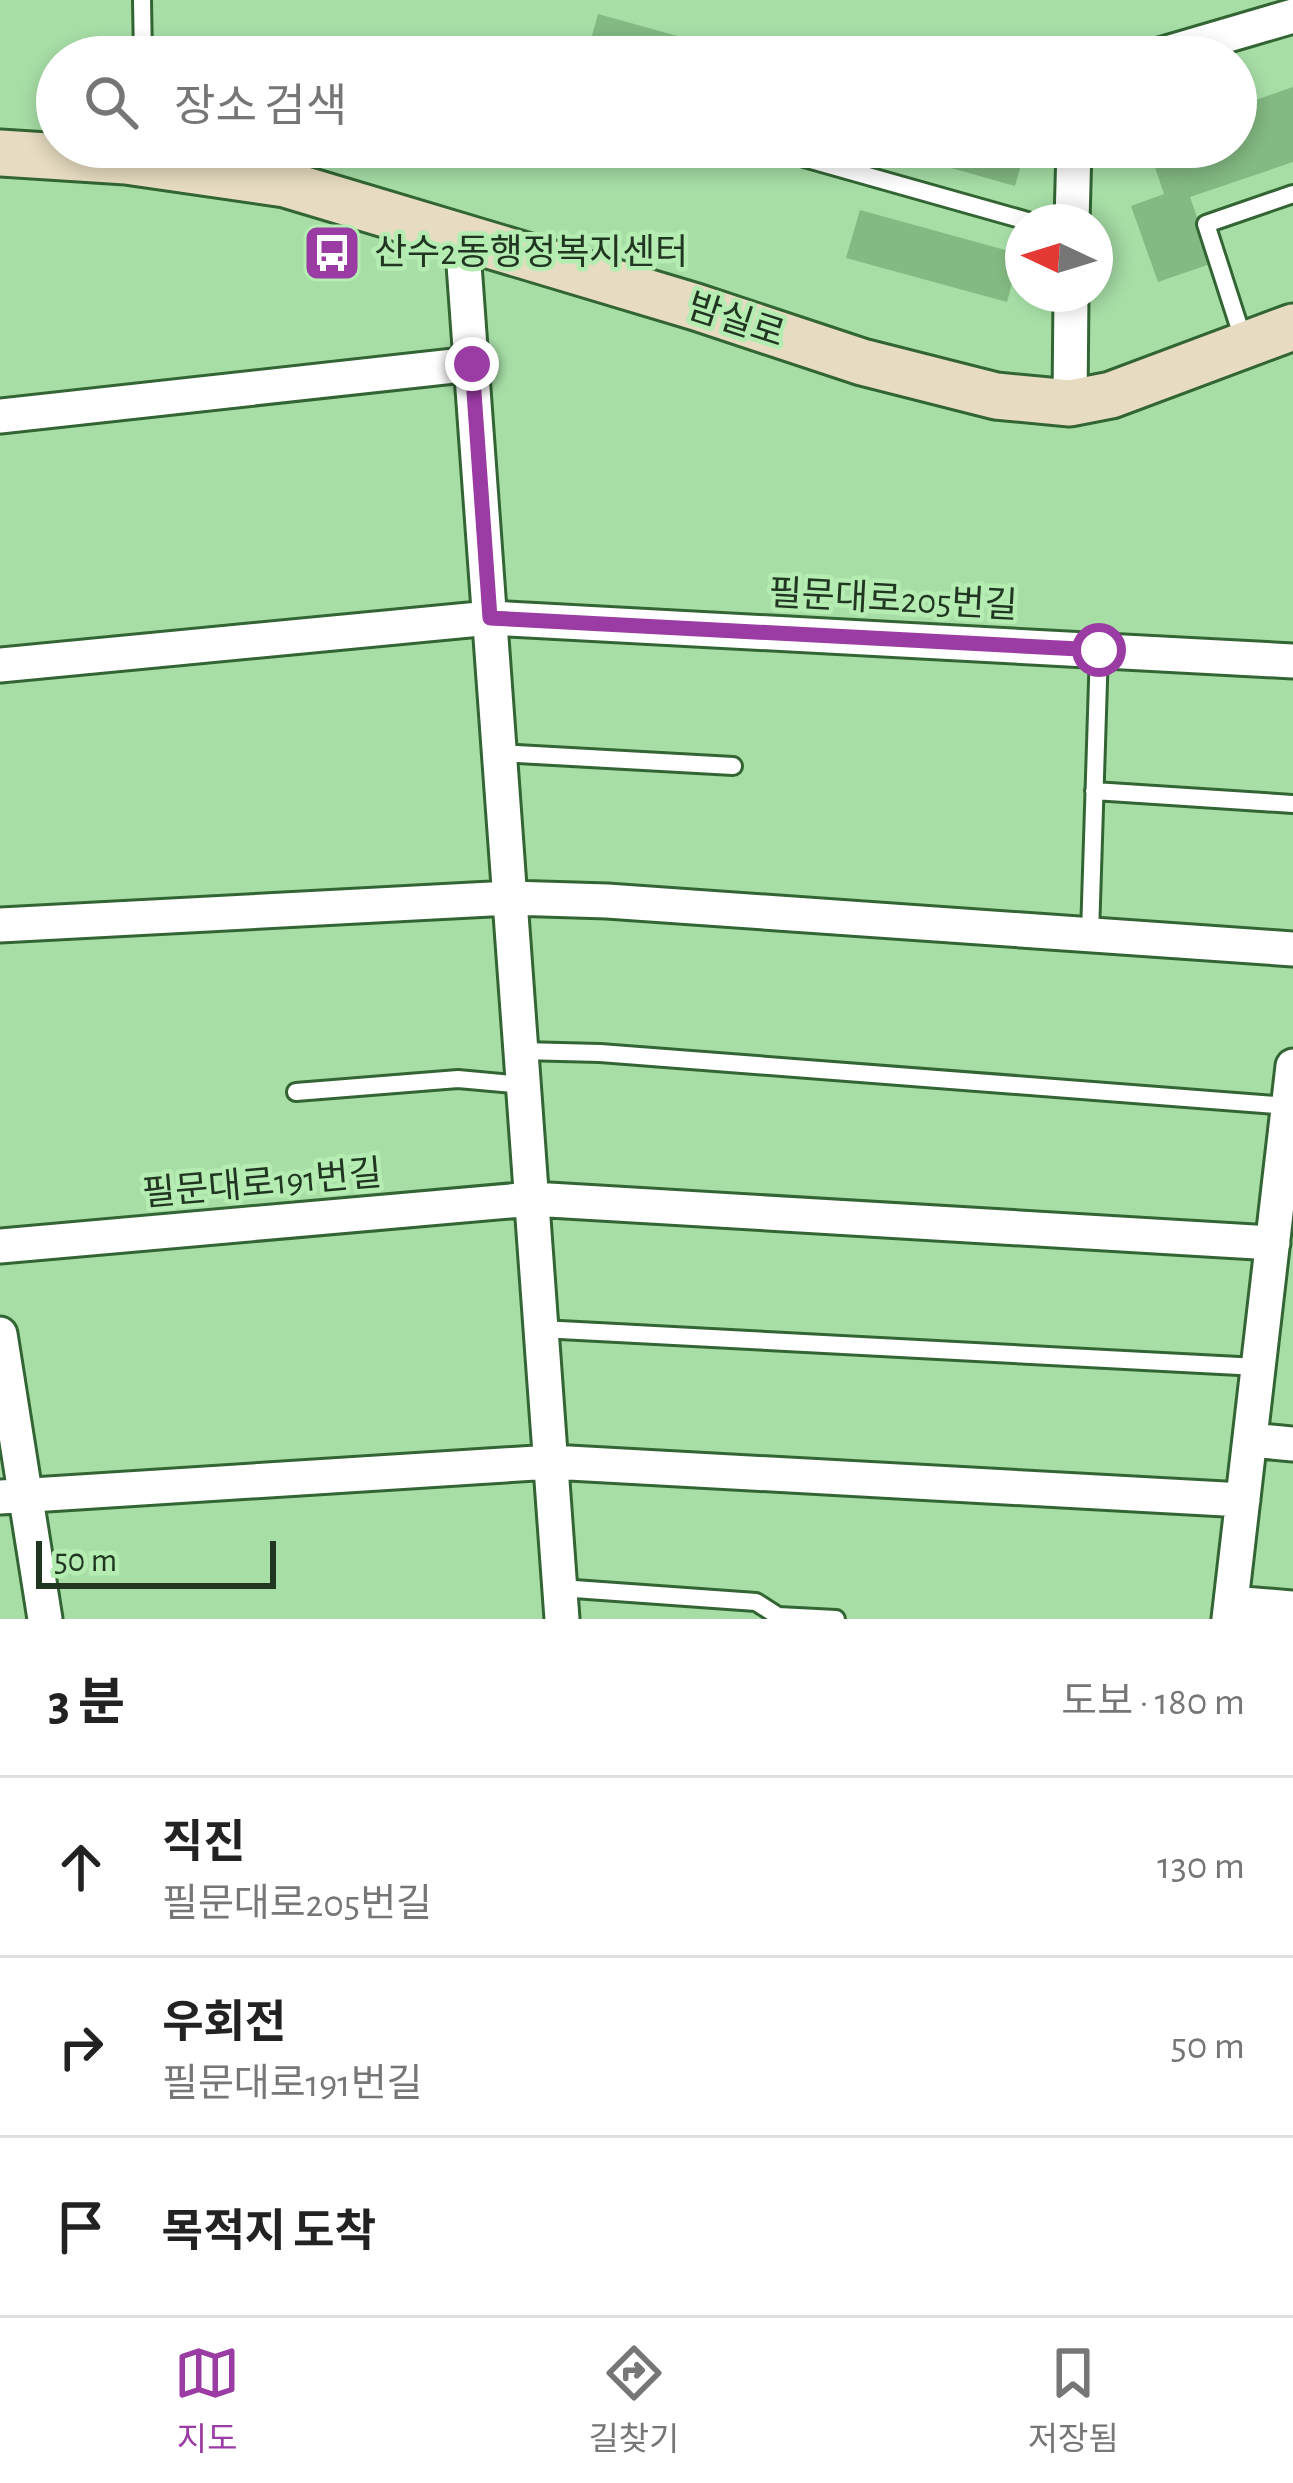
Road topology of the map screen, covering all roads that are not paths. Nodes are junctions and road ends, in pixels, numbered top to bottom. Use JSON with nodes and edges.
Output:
{"nodes":[{"id":1,"x":142,"y":0,"type":"edge"},
{"id":2,"x":1293,"y":16,"type":"edge"},
{"id":3,"x":143,"y":36,"type":"edge"},
{"id":4,"x":1225,"y":36,"type":"edge"},
{"id":5,"x":0,"y":153,"type":"edge"},
{"id":6,"x":36,"y":153,"type":"edge"},
{"id":7,"x":200,"y":168,"type":"edge"},
{"id":8,"x":839,"y":168,"type":"edge"},
{"id":9,"x":1073,"y":168,"type":"edge"},
{"id":10,"x":1293,"y":194,"type":"edge"},
{"id":11,"x":1072,"y":204,"type":"edge"},
{"id":12,"x":1005,"y":215,"type":"edge"},
{"id":13,"x":462,"y":237,"type":"junction"},
{"id":14,"x":1071,"y":312,"type":"edge"},
{"id":15,"x":1293,"y":327,"type":"edge"},
{"id":16,"x":1245,"y":346,"type":"junction"},
{"id":17,"x":472,"y":364,"type":"junction"},
{"id":18,"x":1070,"y":403,"type":"junction"},
{"id":19,"x":0,"y":416,"type":"edge"},
{"id":20,"x":490,"y":618,"type":"junction"},
{"id":21,"x":1099,"y":650,"type":"junction"},
{"id":22,"x":1293,"y":661,"type":"edge"},
{"id":23,"x":0,"y":664,"type":"edge"},
{"id":24,"x":500,"y":753,"type":"junction"},
{"id":25,"x":733,"y":766,"type":"dead end"},
{"id":26,"x":1094,"y":791,"type":"junction"},
{"id":27,"x":1293,"y":804,"type":"edge"},
{"id":28,"x":510,"y":898,"type":"junction"},
{"id":29,"x":0,"y":925,"type":"edge"},
{"id":30,"x":1090,"y":934,"type":"junction"},
{"id":31,"x":1293,"y":949,"type":"edge"},
{"id":32,"x":522,"y":1068,"type":"junction"},
{"id":33,"x":1291,"y":1088,"type":"edge"},
{"id":34,"x":296,"y":1092,"type":"dead end"},
{"id":35,"x":532,"y":1199,"type":"junction"},
{"id":36,"x":1273,"y":1244,"type":"junction"},
{"id":37,"x":0,"y":1246,"type":"edge"},
{"id":38,"x":541,"y":1328,"type":"junction"},
{"id":39,"x":0,"y":1334,"type":"edge"},
{"id":40,"x":1258,"y":1367,"type":"junction"},
{"id":41,"x":1250,"y":1440,"type":"junction"},
{"id":42,"x":1293,"y":1444,"type":"edge"},
{"id":43,"x":551,"y":1462,"type":"junction"},
{"id":44,"x":14,"y":1496,"type":"edge"},
{"id":45,"x":1243,"y":1500,"type":"junction"},
{"id":46,"x":561,"y":1604,"type":"edge"},
{"id":47,"x":1293,"y":1608,"type":"edge"},
{"id":48,"x":1230,"y":1611,"type":"edge"},
{"id":49,"x":45,"y":1619,"type":"edge"},
{"id":50,"x":836,"y":1619,"type":"edge"}],
"edges":[{"from":1,"to":3,"type":"lane"},
{"from":2,"to":4,"type":"street"},
{"from":5,"to":6,"type":"main road","name":"밤실로"},
{"from":7,"to":13,"type":"main road","name":"밤실로"},
{"from":8,"to":12,"type":"lane"},
{"from":9,"to":11,"type":"street"},
{"from":10,"to":16,"type":"lane"},
{"from":13,"to":17,"type":"street"},
{"from":13,"to":18,"type":"main road","name":"밤실로"},
{"from":14,"to":18,"type":"street"},
{"from":15,"to":16,"type":"main road","name":"밤실로"},
{"from":16,"to":18,"type":"main road","name":"밤실로"},
{"from":17,"to":19,"type":"street"},
{"from":17,"to":20,"type":"street"},
{"from":20,"to":21,"type":"street","name":"필문대로205번길"},
{"from":20,"to":23,"type":"street"},
{"from":20,"to":24,"type":"street"},
{"from":21,"to":22,"type":"street","name":"필문대로205번길"},
{"from":21,"to":26,"type":"lane"},
{"from":24,"to":25,"type":"lane"},
{"from":24,"to":28,"type":"street"},
{"from":26,"to":27,"type":"lane"},
{"from":26,"to":30,"type":"lane"},
{"from":28,"to":29,"type":"street"},
{"from":28,"to":30,"type":"street"},
{"from":28,"to":32,"type":"street"},
{"from":30,"to":31,"type":"street"},
{"from":32,"to":33,"type":"lane"},
{"from":32,"to":34,"type":"lane"},
{"from":32,"to":35,"type":"street"},
{"from":33,"to":36,"type":"street"},
{"from":35,"to":36,"type":"street"},
{"from":35,"to":37,"type":"street","name":"필문대로191번길"},
{"from":35,"to":38,"type":"street"},
{"from":36,"to":40,"type":"street"},
{"from":38,"to":40,"type":"lane"},
{"from":38,"to":43,"type":"street"},
{"from":39,"to":44,"type":"street"},
{"from":40,"to":41,"type":"street"},
{"from":41,"to":42,"type":"street"},
{"from":41,"to":45,"type":"street"},
{"from":43,"to":44,"type":"street"},
{"from":43,"to":45,"type":"street"},
{"from":43,"to":46,"type":"street"},
{"from":44,"to":49,"type":"street"},
{"from":45,"to":48,"type":"street"},
{"from":46,"to":50,"type":"lane"},
{"from":47,"to":48,"type":"street"}]}
